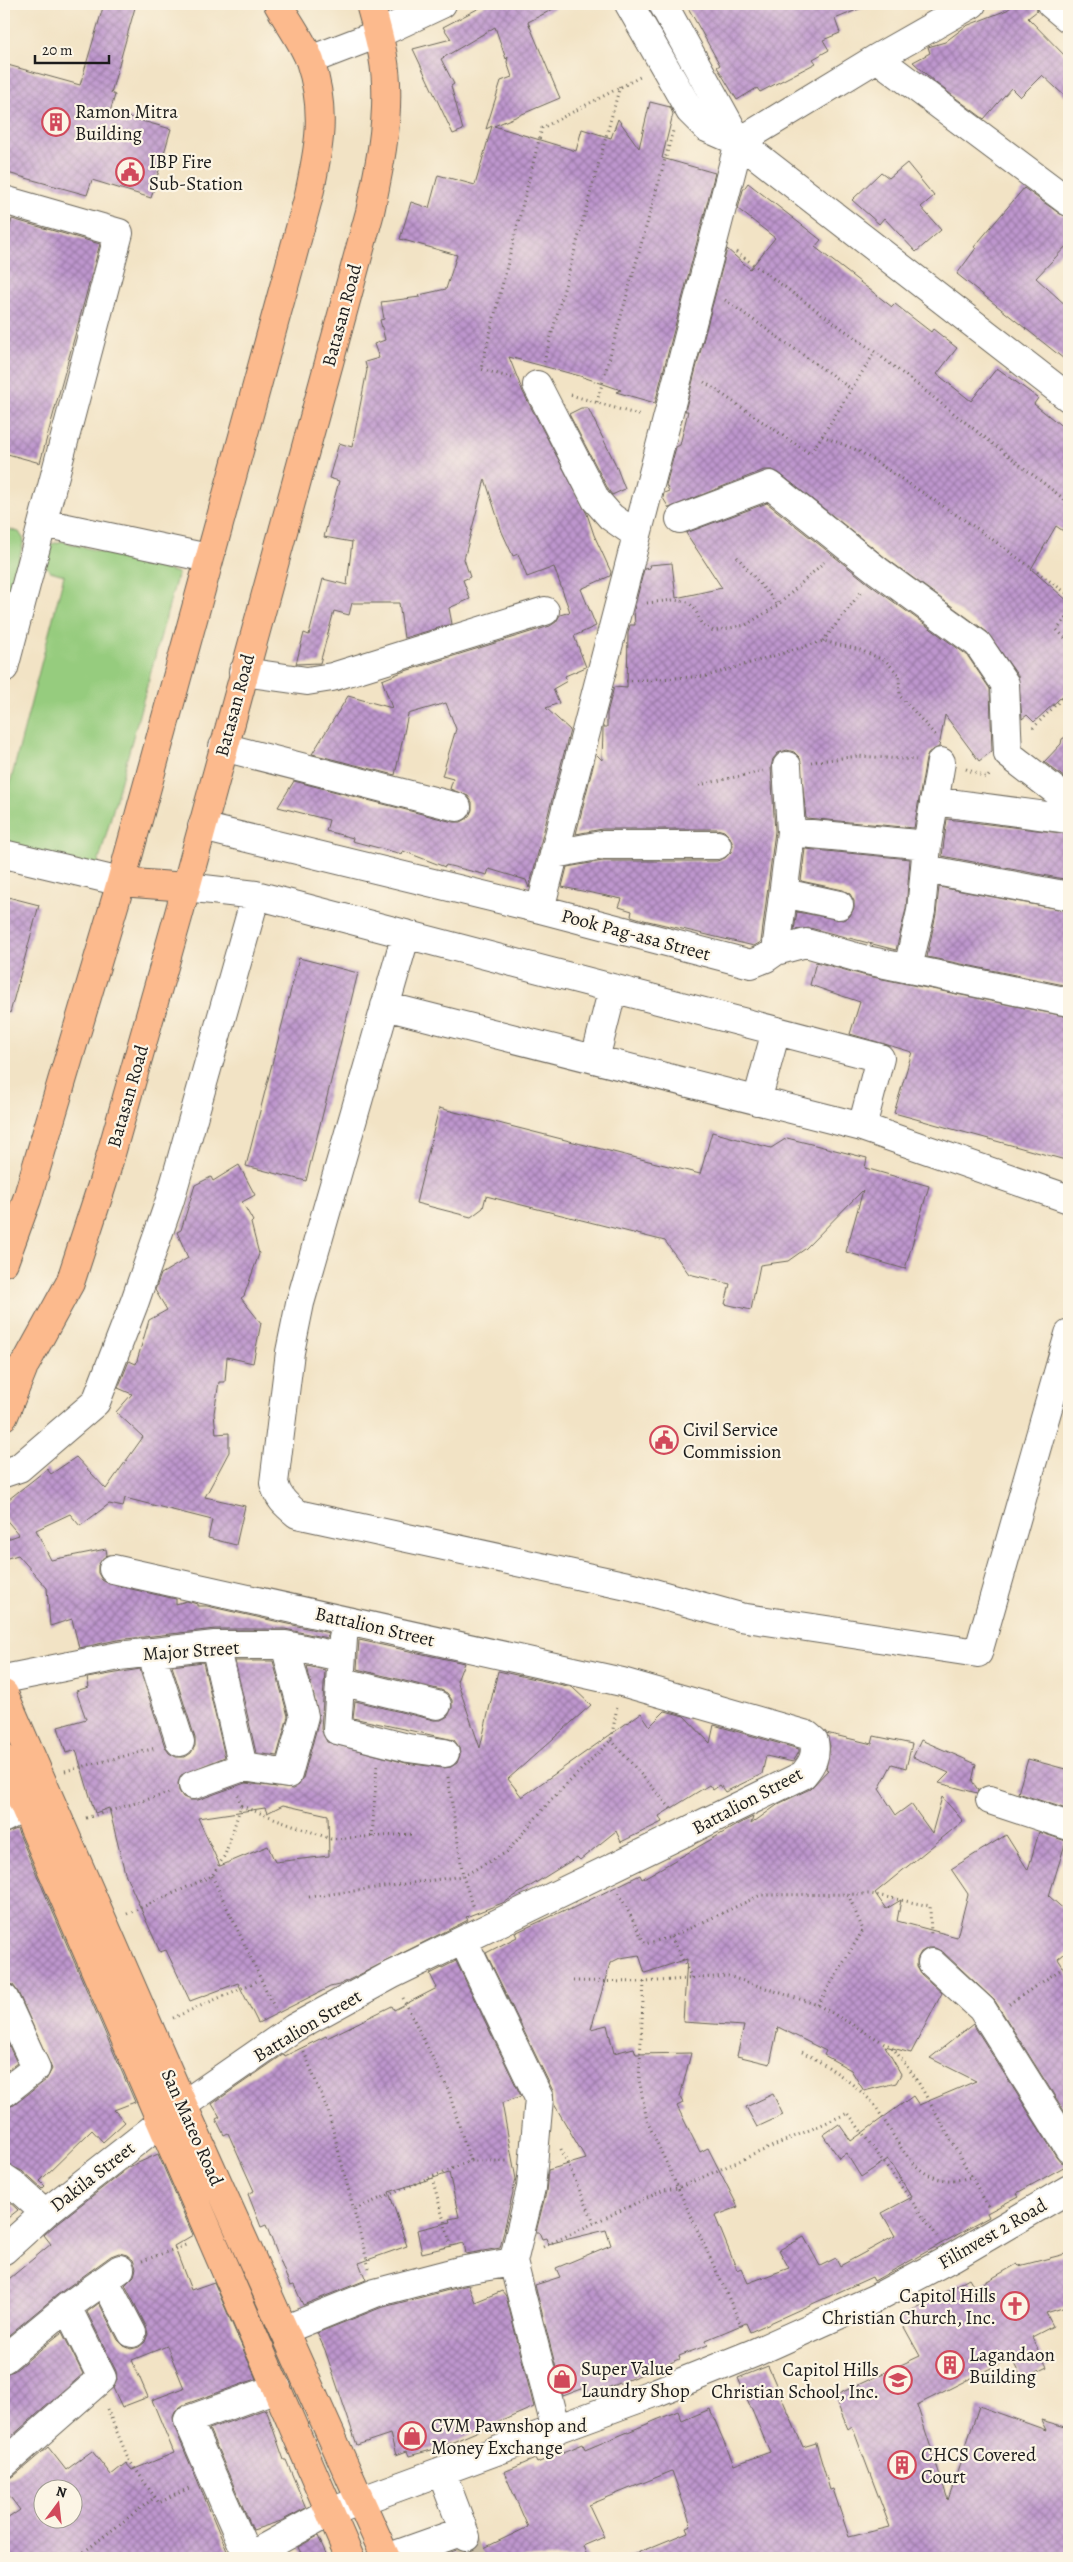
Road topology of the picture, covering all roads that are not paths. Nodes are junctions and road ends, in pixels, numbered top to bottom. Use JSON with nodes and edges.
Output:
{"nodes":[{"id":1,"x":278,"y":4,"type":"edge"},
{"id":2,"x":370,"y":4,"type":"edge"},
{"id":3,"x":442,"y":4,"type":"edge"},
{"id":4,"x":628,"y":4,"type":"edge"},
{"id":5,"x":663,"y":4,"type":"edge"},
{"id":6,"x":972,"y":4,"type":"edge"},
{"id":7,"x":1051,"y":4,"type":"edge"},
{"id":8,"x":1069,"y":19,"type":"edge"},
{"id":9,"x":677,"y":30,"type":"junction"},
{"id":10,"x":378,"y":34,"type":"junction"},
{"id":11,"x":650,"y":42,"type":"junction"},
{"id":12,"x":877,"y":58,"type":"junction"},
{"id":13,"x":310,"y":60,"type":"junction"},
{"id":14,"x":739,"y":142,"type":"junction"},
{"id":15,"x":4,"y":200,"type":"edge"},
{"id":16,"x":1069,"y":202,"type":"edge"},
{"id":17,"x":537,"y":385,"type":"road end"},
{"id":18,"x":1069,"y":398,"type":"edge"},
{"id":19,"x":680,"y":519,"type":"dead end"},
{"id":20,"x":42,"y":523,"type":"junction"},
{"id":21,"x":637,"y":535,"type":"junction"},
{"id":22,"x":208,"y":558,"type":"junction"},
{"id":23,"x":545,"y":610,"type":"dead end"},
{"id":24,"x":4,"y":668,"type":"edge"},
{"id":25,"x":243,"y":672,"type":"junction"},
{"id":26,"x":222,"y":747,"type":"junction"},
{"id":27,"x":941,"y":753,"type":"road end"},
{"id":28,"x":787,"y":766,"type":"road end"},
{"id":29,"x":934,"y":801,"type":"junction"},
{"id":30,"x":1069,"y":801,"type":"edge"},
{"id":31,"x":457,"y":808,"type":"dead end"},
{"id":32,"x":1069,"y":819,"type":"edge"},
{"id":33,"x":202,"y":826,"type":"junction"},
{"id":34,"x":791,"y":832,"type":"junction"},
{"id":35,"x":716,"y":845,"type":"dead end"},
{"id":36,"x":4,"y":854,"type":"edge"},
{"id":37,"x":554,"y":854,"type":"junction"},
{"id":38,"x":926,"y":857,"type":"junction"},
{"id":39,"x":121,"y":882,"type":"junction"},
{"id":40,"x":186,"y":887,"type":"junction"},
{"id":41,"x":784,"y":893,"type":"junction"},
{"id":42,"x":256,"y":895,"type":"junction"},
{"id":43,"x":1069,"y":896,"type":"edge"},
{"id":44,"x":839,"y":905,"type":"dead end"},
{"id":45,"x":540,"y":909,"type":"junction"},
{"id":46,"x":406,"y":934,"type":"junction"},
{"id":47,"x":776,"y":951,"type":"junction"},
{"id":48,"x":908,"y":968,"type":"junction"},
{"id":49,"x":613,"y":988,"type":"junction"},
{"id":50,"x":1068,"y":994,"type":"edge"},
{"id":51,"x":385,"y":1006,"type":"junction"},
{"id":52,"x":776,"y":1031,"type":"junction"},
{"id":53,"x":595,"y":1059,"type":"junction"},
{"id":54,"x":757,"y":1101,"type":"junction"},
{"id":55,"x":862,"y":1127,"type":"junction"},
{"id":56,"x":1069,"y":1199,"type":"edge"},
{"id":57,"x":4,"y":1262,"type":"edge"},
{"id":58,"x":1069,"y":1334,"type":"edge"},
{"id":59,"x":26,"y":1363,"type":"junction"},
{"id":60,"x":4,"y":1385,"type":"edge"},
{"id":61,"x":4,"y":1416,"type":"edge"},
{"id":62,"x":4,"y":1474,"type":"edge"},
{"id":63,"x":113,"y":1569,"type":"dead end"},
{"id":64,"x":345,"y":1619,"type":"junction"},
{"id":65,"x":215,"y":1645,"type":"junction"},
{"id":66,"x":285,"y":1646,"type":"junction"},
{"id":67,"x":152,"y":1652,"type":"junction"},
{"id":68,"x":341,"y":1669,"type":"junction"},
{"id":69,"x":4,"y":1679,"type":"edge"},
{"id":70,"x":4,"y":1694,"type":"edge"},
{"id":71,"x":437,"y":1705,"type":"dead end"},
{"id":72,"x":180,"y":1742,"type":"road end"},
{"id":73,"x":444,"y":1753,"type":"road end"},
{"id":74,"x":237,"y":1768,"type":"junction"},
{"id":75,"x":6,"y":1769,"type":"edge"},
{"id":76,"x":193,"y":1785,"type":"road end"},
{"id":77,"x":990,"y":1800,"type":"dead end"},
{"id":78,"x":14,"y":1812,"type":"edge"},
{"id":79,"x":1069,"y":1826,"type":"edge"},
{"id":80,"x":472,"y":1936,"type":"junction"},
{"id":81,"x":932,"y":1963,"type":"road end"},
{"id":82,"x":4,"y":1998,"type":"edge"},
{"id":83,"x":4,"y":2093,"type":"edge"},
{"id":84,"x":183,"y":2105,"type":"junction"},
{"id":85,"x":160,"y":2123,"type":"junction"},
{"id":86,"x":1069,"y":2148,"type":"edge"},
{"id":87,"x":4,"y":2178,"type":"edge"},
{"id":88,"x":1069,"y":2188,"type":"edge"},
{"id":89,"x":45,"y":2213,"type":"junction"},
{"id":90,"x":4,"y":2250,"type":"edge"},
{"id":91,"x":513,"y":2262,"type":"junction"},
{"id":92,"x":67,"y":2307,"type":"junction"},
{"id":93,"x":284,"y":2330,"type":"junction"},
{"id":94,"x":132,"y":2333,"type":"dead end"},
{"id":95,"x":4,"y":2360,"type":"edge"},
{"id":96,"x":277,"y":2388,"type":"junction"},
{"id":97,"x":556,"y":2430,"type":"junction"},
{"id":98,"x":4,"y":2464,"type":"edge"},
{"id":99,"x":441,"y":2471,"type":"junction"},
{"id":100,"x":361,"y":2500,"type":"junction"},
{"id":101,"x":330,"y":2512,"type":"junction"},
{"id":102,"x":247,"y":2558,"type":"edge"},
{"id":103,"x":350,"y":2558,"type":"edge"},
{"id":104,"x":386,"y":2558,"type":"edge"}],
"edges":[{"from":1,"to":13,"type":"main road"},
{"from":2,"to":10,"type":"main road","name":"Batasan Road"},
{"from":3,"to":10,"type":"street"},
{"from":4,"to":11,"type":"street"},
{"from":5,"to":9,"type":"street"},
{"from":6,"to":12,"type":"street"},
{"from":7,"to":8,"type":"street"},
{"from":9,"to":11,"type":"street"},
{"from":9,"to":14,"type":"street"},
{"from":10,"to":13,"type":"street"},
{"from":10,"to":25,"type":"main road","name":"Batasan Road"},
{"from":11,"to":14,"type":"street"},
{"from":12,"to":14,"type":"street"},
{"from":12,"to":16,"type":"street"},
{"from":13,"to":22,"type":"main road"},
{"from":14,"to":18,"type":"street"},
{"from":14,"to":21,"type":"street"},
{"from":15,"to":20,"type":"street"},
{"from":17,"to":21,"type":"street"},
{"from":19,"to":30,"type":"street"},
{"from":20,"to":22,"type":"street"},
{"from":20,"to":24,"type":"street"},
{"from":21,"to":37,"type":"street"},
{"from":22,"to":39,"type":"main road"},
{"from":23,"to":25,"type":"street"},
{"from":25,"to":26,"type":"main road","name":"Batasan Road"},
{"from":26,"to":31,"type":"street"},
{"from":26,"to":33,"type":"main road","name":"Batasan Road"},
{"from":27,"to":29,"type":"street"},
{"from":28,"to":34,"type":"street"},
{"from":29,"to":32,"type":"street"},
{"from":29,"to":38,"type":"street"},
{"from":33,"to":40,"type":"main road","name":"Batasan Road"},
{"from":33,"to":45,"type":"street","name":"Pook Pag-asa Street"},
{"from":34,"to":38,"type":"street"},
{"from":34,"to":41,"type":"street"},
{"from":35,"to":37,"type":"street"},
{"from":36,"to":39,"type":"street"},
{"from":37,"to":45,"type":"street"},
{"from":38,"to":43,"type":"street"},
{"from":38,"to":48,"type":"street"},
{"from":39,"to":40,"type":"main road"},
{"from":39,"to":57,"type":"main road"},
{"from":40,"to":42,"type":"street"},
{"from":40,"to":59,"type":"main road","name":"Batasan Road"},
{"from":41,"to":44,"type":"street"},
{"from":41,"to":47,"type":"street"},
{"from":42,"to":46,"type":"street"},
{"from":42,"to":62,"type":"street"},
{"from":45,"to":47,"type":"street","name":"Pook Pag-asa Street"},
{"from":46,"to":49,"type":"street"},
{"from":46,"to":51,"type":"street"},
{"from":47,"to":48,"type":"street","name":"Pook Pag-asa Street"},
{"from":48,"to":50,"type":"street","name":"Pook Pag-asa Street"},
{"from":49,"to":52,"type":"street"},
{"from":49,"to":53,"type":"street"},
{"from":51,"to":53,"type":"street"},
{"from":51,"to":58,"type":"street"},
{"from":52,"to":54,"type":"street"},
{"from":52,"to":55,"type":"street"},
{"from":53,"to":54,"type":"street"},
{"from":54,"to":55,"type":"street"},
{"from":55,"to":56,"type":"street"},
{"from":59,"to":60,"type":"main road","name":"Batasan Road"},
{"from":59,"to":61,"type":"main road"},
{"from":63,"to":64,"type":"street","name":"Battalion Street"},
{"from":64,"to":68,"type":"street"},
{"from":64,"to":80,"type":"street","name":"Battalion Street"},
{"from":65,"to":66,"type":"street","name":"Major Street"},
{"from":65,"to":67,"type":"street","name":"Major Street"},
{"from":65,"to":74,"type":"street"},
{"from":66,"to":68,"type":"street","name":"Major Street"},
{"from":66,"to":74,"type":"street"},
{"from":67,"to":69,"type":"street","name":"Major Street"},
{"from":67,"to":72,"type":"street"},
{"from":68,"to":71,"type":"street","name":"Major Street"},
{"from":68,"to":73,"type":"street"},
{"from":70,"to":84,"type":"main road","name":"San Mateo Road"},
{"from":74,"to":76,"type":"street"},
{"from":75,"to":78,"type":"main road","name":"San Mateo Road"},
{"from":77,"to":79,"type":"street"},
{"from":78,"to":85,"type":"main road","name":"San Mateo Road"},
{"from":80,"to":84,"type":"street","name":"Battalion Street"},
{"from":80,"to":91,"type":"street"},
{"from":81,"to":86,"type":"street"},
{"from":82,"to":83,"type":"street"},
{"from":84,"to":85,"type":"street","name":"Dakila Street"},
{"from":84,"to":93,"type":"main road","name":"San Mateo Road"},
{"from":85,"to":89,"type":"street","name":"Dakila Street"},
{"from":85,"to":96,"type":"main road","name":"San Mateo Road"},
{"from":87,"to":89,"type":"street"},
{"from":88,"to":97,"type":"street","name":"Filinvest 2 Road"},
{"from":89,"to":90,"type":"street","name":"Dakila Street"},
{"from":91,"to":93,"type":"street"},
{"from":91,"to":97,"type":"street"},
{"from":92,"to":94,"type":"street"},
{"from":92,"to":95,"type":"street"},
{"from":92,"to":98,"type":"street"},
{"from":93,"to":100,"type":"main road","name":"San Mateo Road"},
{"from":96,"to":101,"type":"main road","name":"San Mateo Road"},
{"from":96,"to":102,"type":"street"},
{"from":97,"to":99,"type":"street","name":"Filinvest 2 Road"},
{"from":99,"to":100,"type":"street","name":"Filinvest 2 Road"},
{"from":99,"to":104,"type":"street"},
{"from":100,"to":101,"type":"street","name":"Filinvest 2 Road"},
{"from":100,"to":104,"type":"main road","name":"San Mateo Road"},
{"from":101,"to":102,"type":"street","name":"Filinvest 2 Road"},
{"from":101,"to":103,"type":"main road","name":"San Mateo Road"}]}
